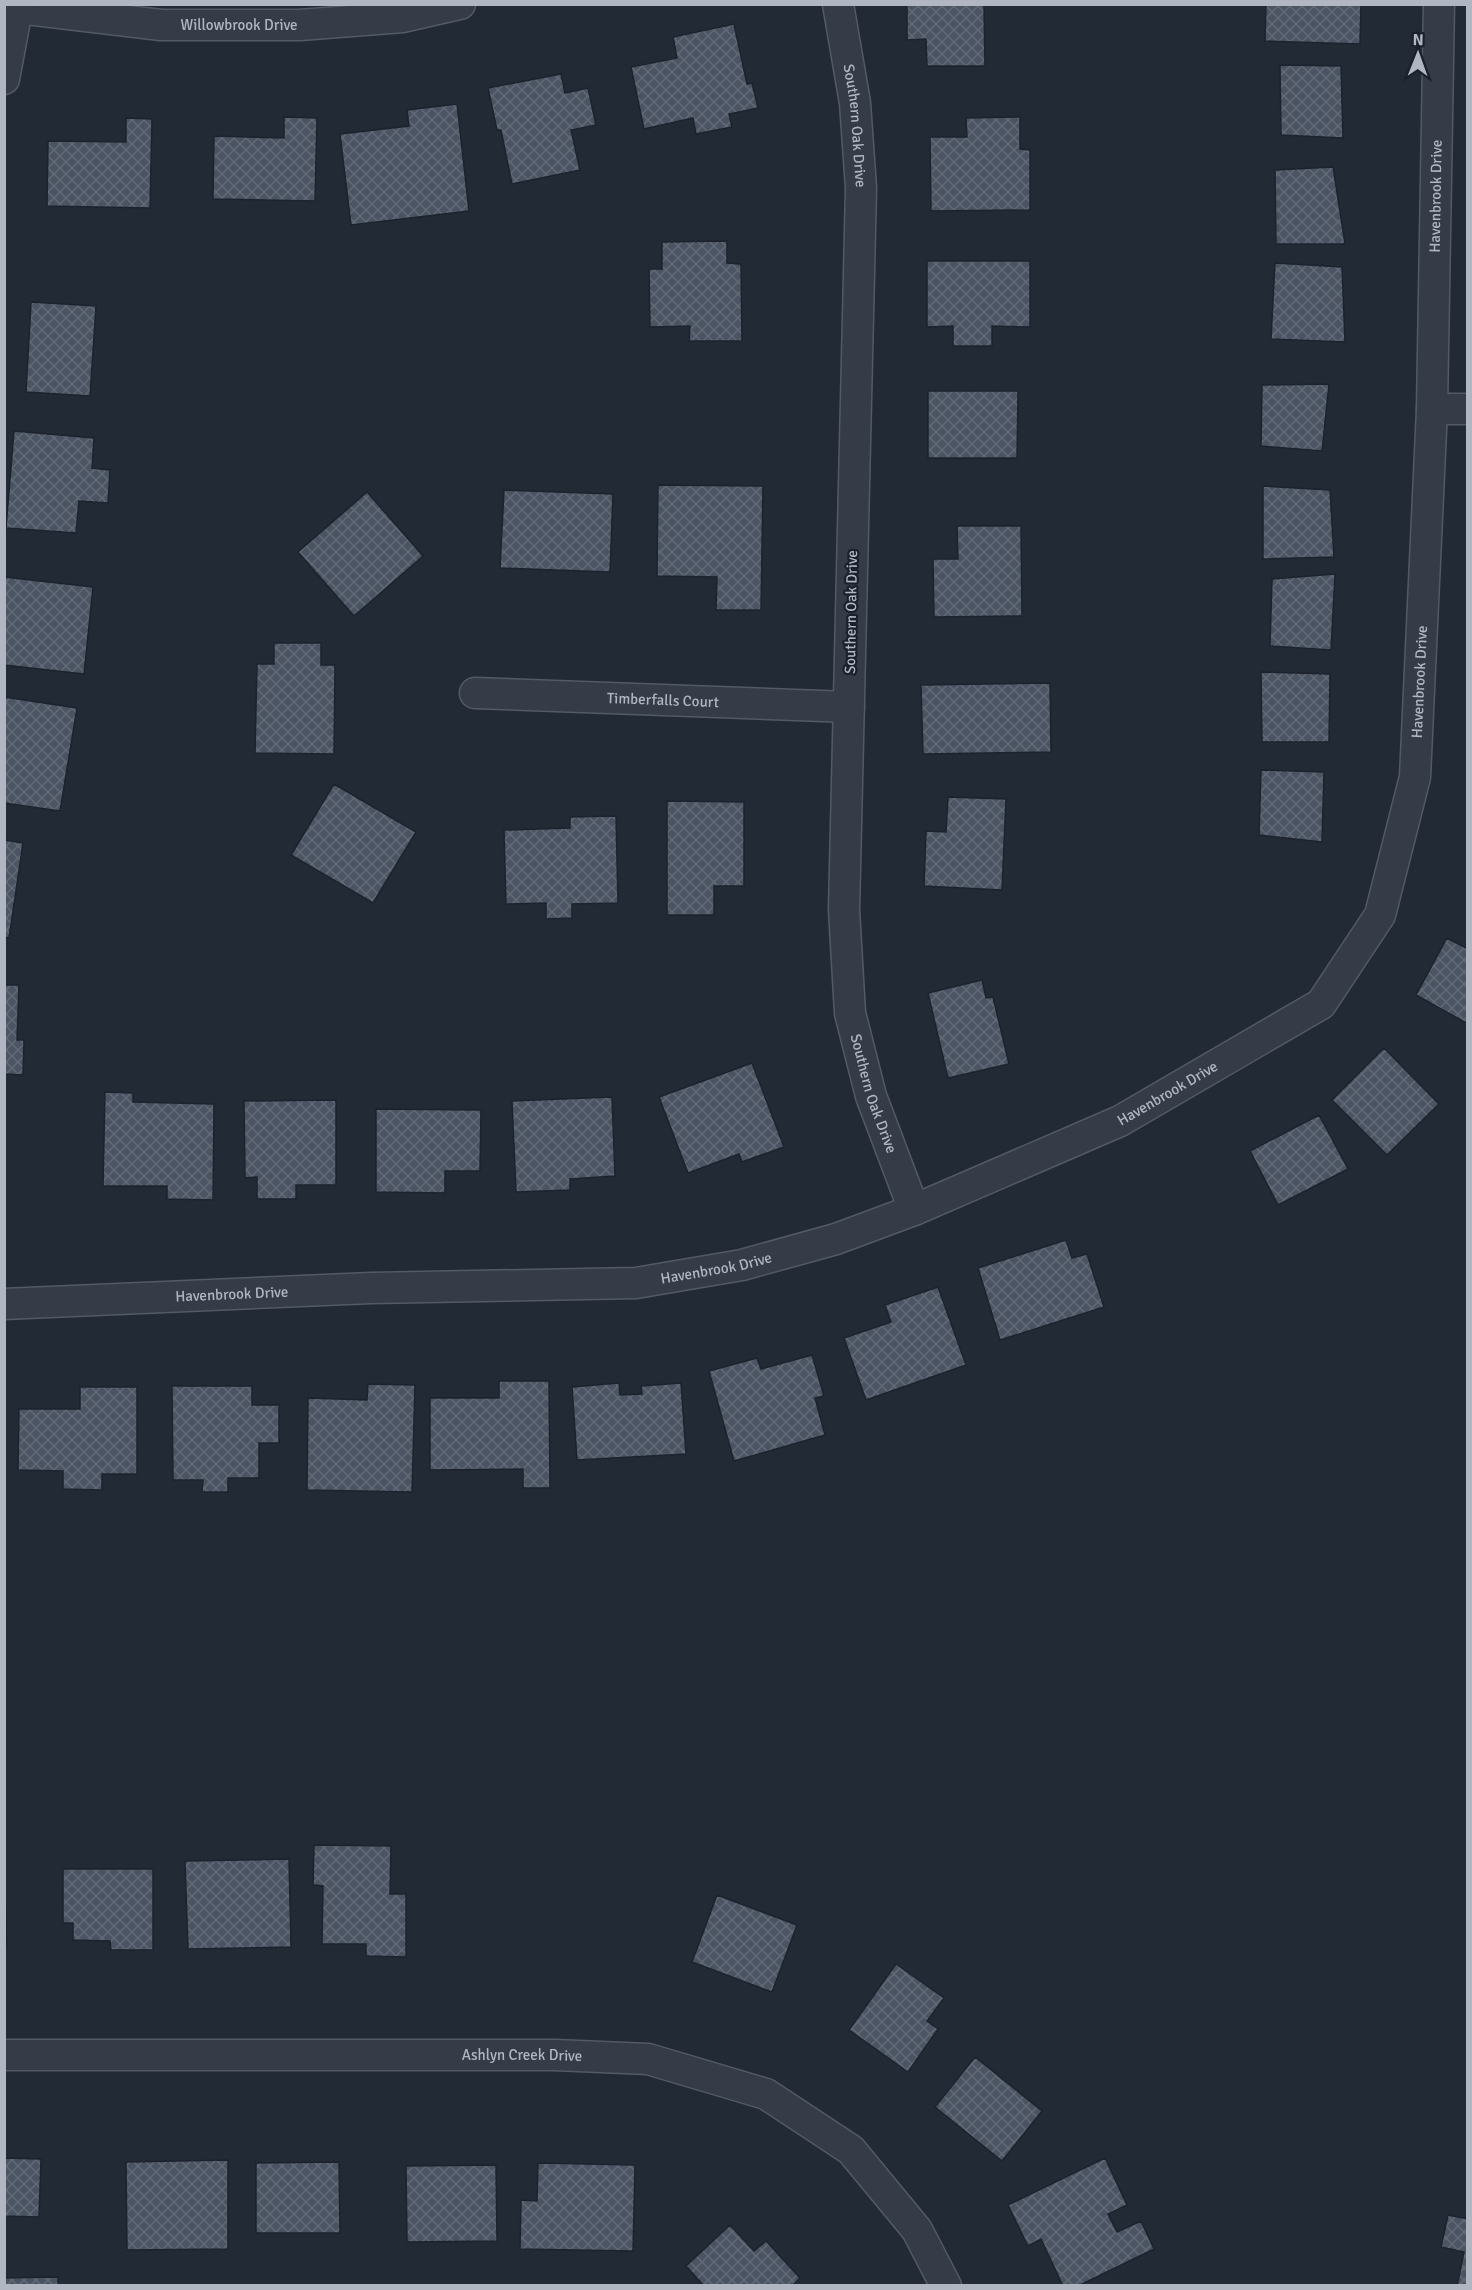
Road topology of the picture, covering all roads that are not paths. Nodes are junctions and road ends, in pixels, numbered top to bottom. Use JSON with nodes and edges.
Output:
{"nodes":[{"id":1,"x":460,"y":4,"type":"edge"},
{"id":2,"x":838,"y":4,"type":"edge"},
{"id":3,"x":1439,"y":4,"type":"edge"},
{"id":4,"x":18,"y":6,"type":"edge"},
{"id":5,"x":4,"y":79,"type":"edge"},
{"id":6,"x":1432,"y":409,"type":"junction"},
{"id":7,"x":1467,"y":409,"type":"edge"},
{"id":8,"x":475,"y":693,"type":"dead end"},
{"id":9,"x":849,"y":707,"type":"junction"},
{"id":10,"x":914,"y":1210,"type":"junction"},
{"id":11,"x":4,"y":1304,"type":"edge"},
{"id":12,"x":4,"y":2055,"type":"edge"},
{"id":13,"x":946,"y":2286,"type":"edge"}],
"edges":[{"from":1,"to":4,"type":"street","name":"Willowbrook Drive"},
{"from":2,"to":9,"type":"street","name":"Southern Oak Drive"},
{"from":3,"to":6,"type":"street","name":"Havenbrook Drive"},
{"from":4,"to":5,"type":"street"},
{"from":6,"to":7,"type":"street"},
{"from":6,"to":10,"type":"street","name":"Havenbrook Drive"},
{"from":8,"to":9,"type":"street","name":"Timberfalls Court"},
{"from":9,"to":10,"type":"street","name":"Southern Oak Drive"},
{"from":10,"to":11,"type":"street","name":"Havenbrook Drive"},
{"from":12,"to":13,"type":"street","name":"Ashlyn Creek Drive"}]}
